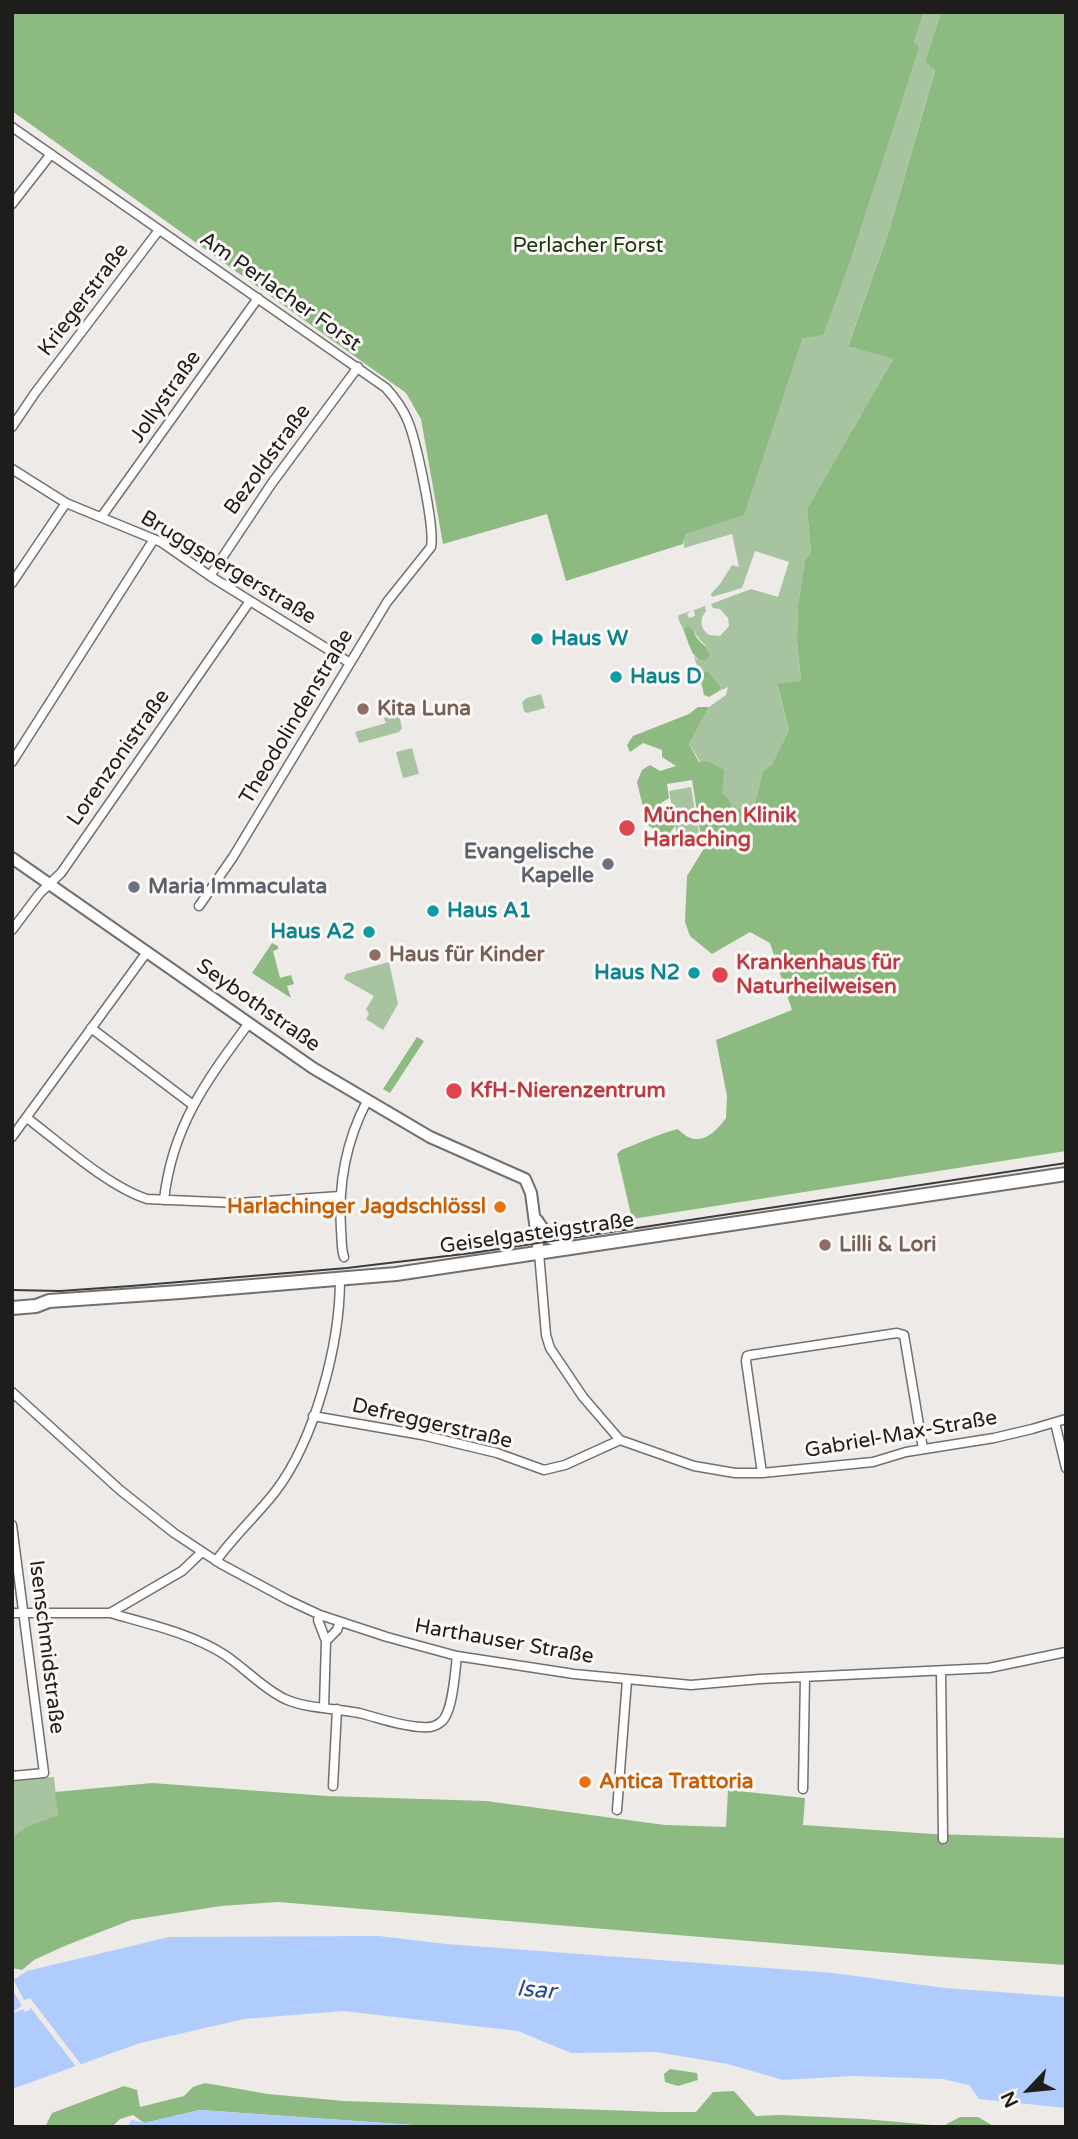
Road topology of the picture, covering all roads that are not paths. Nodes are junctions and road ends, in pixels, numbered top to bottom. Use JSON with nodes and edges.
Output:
{"nodes":[{"id":1,"x":12,"y":127,"type":"edge"},
{"id":2,"x":51,"y":154,"type":"junction"},
{"id":3,"x":12,"y":204,"type":"edge"},
{"id":4,"x":159,"y":230,"type":"junction"},
{"id":5,"x":258,"y":298,"type":"junction"},
{"id":6,"x":358,"y":367,"type":"junction"},
{"id":7,"x":12,"y":427,"type":"edge"},
{"id":8,"x":12,"y":469,"type":"edge"},
{"id":9,"x":66,"y":503,"type":"junction"},
{"id":10,"x":102,"y":516,"type":"junction"},
{"id":11,"x":154,"y":539,"type":"junction"},
{"id":12,"x":430,"y":550,"type":"joint"},
{"id":13,"x":210,"y":576,"type":"junction"},
{"id":14,"x":12,"y":583,"type":"edge"},
{"id":15,"x":250,"y":601,"type":"junction"},
{"id":16,"x":350,"y":663,"type":"junction"},
{"id":17,"x":12,"y":762,"type":"edge"},
{"id":18,"x":12,"y":858,"type":"edge"},
{"id":19,"x":49,"y":884,"type":"junction"},
{"id":20,"x":199,"y":906,"type":"dead end"},
{"id":21,"x":12,"y":930,"type":"edge"},
{"id":22,"x":147,"y":952,"type":"junction"},
{"id":23,"x":249,"y":1023,"type":"junction"},
{"id":24,"x":91,"y":1028,"type":"junction"},
{"id":25,"x":367,"y":1101,"type":"junction"},
{"id":26,"x":193,"y":1105,"type":"junction"},
{"id":27,"x":27,"y":1118,"type":"junction"},
{"id":28,"x":12,"y":1137,"type":"edge"},
{"id":29,"x":1066,"y":1174,"type":"edge"},
{"id":30,"x":340,"y":1196,"type":"junction"},
{"id":31,"x":164,"y":1200,"type":"junction"},
{"id":32,"x":535,"y":1218,"type":"junction"},
{"id":33,"x":576,"y":1248,"type":"junction"},
{"id":34,"x":539,"y":1253,"type":"junction"},
{"id":35,"x":344,"y":1257,"type":"dead end"},
{"id":36,"x":340,"y":1279,"type":"junction"},
{"id":37,"x":12,"y":1299,"type":"edge"},
{"id":38,"x":49,"y":1301,"type":"junction"},
{"id":39,"x":12,"y":1308,"type":"edge"},
{"id":40,"x":12,"y":1392,"type":"edge"},
{"id":41,"x":313,"y":1416,"type":"junction"},
{"id":42,"x":1066,"y":1419,"type":"edge"},
{"id":43,"x":1055,"y":1423,"type":"junction"},
{"id":44,"x":620,"y":1440,"type":"junction"},
{"id":45,"x":923,"y":1449,"type":"junction"},
{"id":46,"x":1066,"y":1468,"type":"edge"},
{"id":47,"x":762,"y":1473,"type":"junction"},
{"id":48,"x":12,"y":1525,"type":"edge"},
{"id":49,"x":202,"y":1552,"type":"junction"},
{"id":50,"x":216,"y":1561,"type":"junction"},
{"id":51,"x":25,"y":1613,"type":"junction"},
{"id":52,"x":110,"y":1613,"type":"junction"},
{"id":53,"x":12,"y":1614,"type":"edge"},
{"id":54,"x":320,"y":1615,"type":"junction"},
{"id":55,"x":340,"y":1622,"type":"junction"},
{"id":56,"x":326,"y":1641,"type":"junction"},
{"id":57,"x":1066,"y":1652,"type":"edge"},
{"id":58,"x":457,"y":1656,"type":"junction"},
{"id":59,"x":941,"y":1671,"type":"junction"},
{"id":60,"x":805,"y":1677,"type":"junction"},
{"id":61,"x":627,"y":1679,"type":"junction"},
{"id":62,"x":324,"y":1707,"type":"junction"},
{"id":63,"x":337,"y":1709,"type":"junction"},
{"id":64,"x":12,"y":1776,"type":"edge"},
{"id":65,"x":333,"y":1786,"type":"dead end"},
{"id":66,"x":803,"y":1789,"type":"dead end"},
{"id":67,"x":617,"y":1810,"type":"dead end"},
{"id":68,"x":943,"y":1839,"type":"dead end"}],
"edges":[{"from":1,"to":2,"type":"street","name":"Am Perlacher Forst"},
{"from":2,"to":3,"type":"street"},
{"from":2,"to":4,"type":"street","name":"Am Perlacher Forst"},
{"from":4,"to":5,"type":"street","name":"Am Perlacher Forst"},
{"from":4,"to":7,"type":"street","name":"Kriegerstraße"},
{"from":5,"to":6,"type":"street","name":"Am Perlacher Forst"},
{"from":5,"to":10,"type":"street","name":"Jollystraße"},
{"from":6,"to":12,"type":"street","name":"Am Perlacher Forst"},
{"from":6,"to":13,"type":"street","name":"Bezoldstraße"},
{"from":8,"to":9,"type":"street","name":"Bruggspergerstraße"},
{"from":9,"to":10,"type":"street","name":"Bruggspergerstraße"},
{"from":9,"to":14,"type":"street"},
{"from":10,"to":11,"type":"street","name":"Bruggspergerstraße"},
{"from":11,"to":13,"type":"street","name":"Bruggspergerstraße"},
{"from":11,"to":17,"type":"street"},
{"from":12,"to":16,"type":"street","name":"Theodolindenstraße"},
{"from":13,"to":15,"type":"street","name":"Bruggspergerstraße"},
{"from":15,"to":16,"type":"street","name":"Bruggspergerstraße"},
{"from":15,"to":19,"type":"street","name":"Lorenzonistraße"},
{"from":16,"to":20,"type":"street","name":"Theodolindenstraße"},
{"from":18,"to":19,"type":"street","name":"Seybothstraße"},
{"from":19,"to":21,"type":"street","name":"Lorenzonistraße"},
{"from":19,"to":22,"type":"street","name":"Seybothstraße"},
{"from":22,"to":23,"type":"street","name":"Seybothstraße"},
{"from":22,"to":24,"type":"street"},
{"from":23,"to":25,"type":"street","name":"Seybothstraße"},
{"from":23,"to":26,"type":"street"},
{"from":24,"to":26,"type":"street"},
{"from":24,"to":27,"type":"street"},
{"from":25,"to":30,"type":"street"},
{"from":25,"to":32,"type":"street","name":"Seybothstraße"},
{"from":26,"to":31,"type":"street"},
{"from":27,"to":28,"type":"street"},
{"from":27,"to":31,"type":"street"},
{"from":29,"to":33,"type":"main road","name":"Geiselgasteigstraße"},
{"from":30,"to":31,"type":"street"},
{"from":30,"to":35,"type":"street"},
{"from":32,"to":33,"type":"street"},
{"from":32,"to":34,"type":"street"},
{"from":33,"to":34,"type":"main road","name":"Geiselgasteigstraße"},
{"from":34,"to":36,"type":"main road","name":"Geiselgasteigstraße"},
{"from":34,"to":44,"type":"street","name":"Gabriel-Max-Straße"},
{"from":36,"to":38,"type":"main road","name":"Geiselgasteigstraße"},
{"from":36,"to":41,"type":"street"},
{"from":37,"to":38,"type":"main road"},
{"from":38,"to":39,"type":"main road","name":"Geiselgasteigstraße"},
{"from":40,"to":49,"type":"street","name":"Harthauser Straße"},
{"from":41,"to":44,"type":"street","name":"Defreggerstraße"},
{"from":41,"to":50,"type":"street"},
{"from":42,"to":43,"type":"street","name":"Gabriel-Max-Straße"},
{"from":43,"to":45,"type":"street","name":"Gabriel-Max-Straße"},
{"from":43,"to":46,"type":"street"},
{"from":44,"to":47,"type":"street","name":"Gabriel-Max-Straße"},
{"from":45,"to":47,"type":"street","name":"Gabriel-Max-Straße"},
{"from":45,"to":47,"type":"street"},
{"from":48,"to":51,"type":"street","name":"Isenschmidstraße"},
{"from":49,"to":50,"type":"street","name":"Harthauser Straße"},
{"from":49,"to":52,"type":"street"},
{"from":50,"to":54,"type":"street","name":"Harthauser Straße"},
{"from":51,"to":52,"type":"street"},
{"from":51,"to":53,"type":"street"},
{"from":51,"to":64,"type":"street","name":"Isenschmidstraße"},
{"from":52,"to":62,"type":"street"},
{"from":54,"to":55,"type":"street","name":"Harthauser Straße"},
{"from":54,"to":56,"type":"street"},
{"from":55,"to":56,"type":"street"},
{"from":55,"to":58,"type":"street","name":"Harthauser Straße"},
{"from":56,"to":62,"type":"street"},
{"from":57,"to":59,"type":"street","name":"Harthauser Straße"},
{"from":58,"to":61,"type":"street","name":"Harthauser Straße"},
{"from":58,"to":63,"type":"street"},
{"from":59,"to":60,"type":"street","name":"Harthauser Straße"},
{"from":59,"to":68,"type":"street"},
{"from":60,"to":61,"type":"street","name":"Harthauser Straße"},
{"from":60,"to":66,"type":"street"},
{"from":61,"to":67,"type":"street"},
{"from":62,"to":63,"type":"street"},
{"from":63,"to":65,"type":"street"}]}
